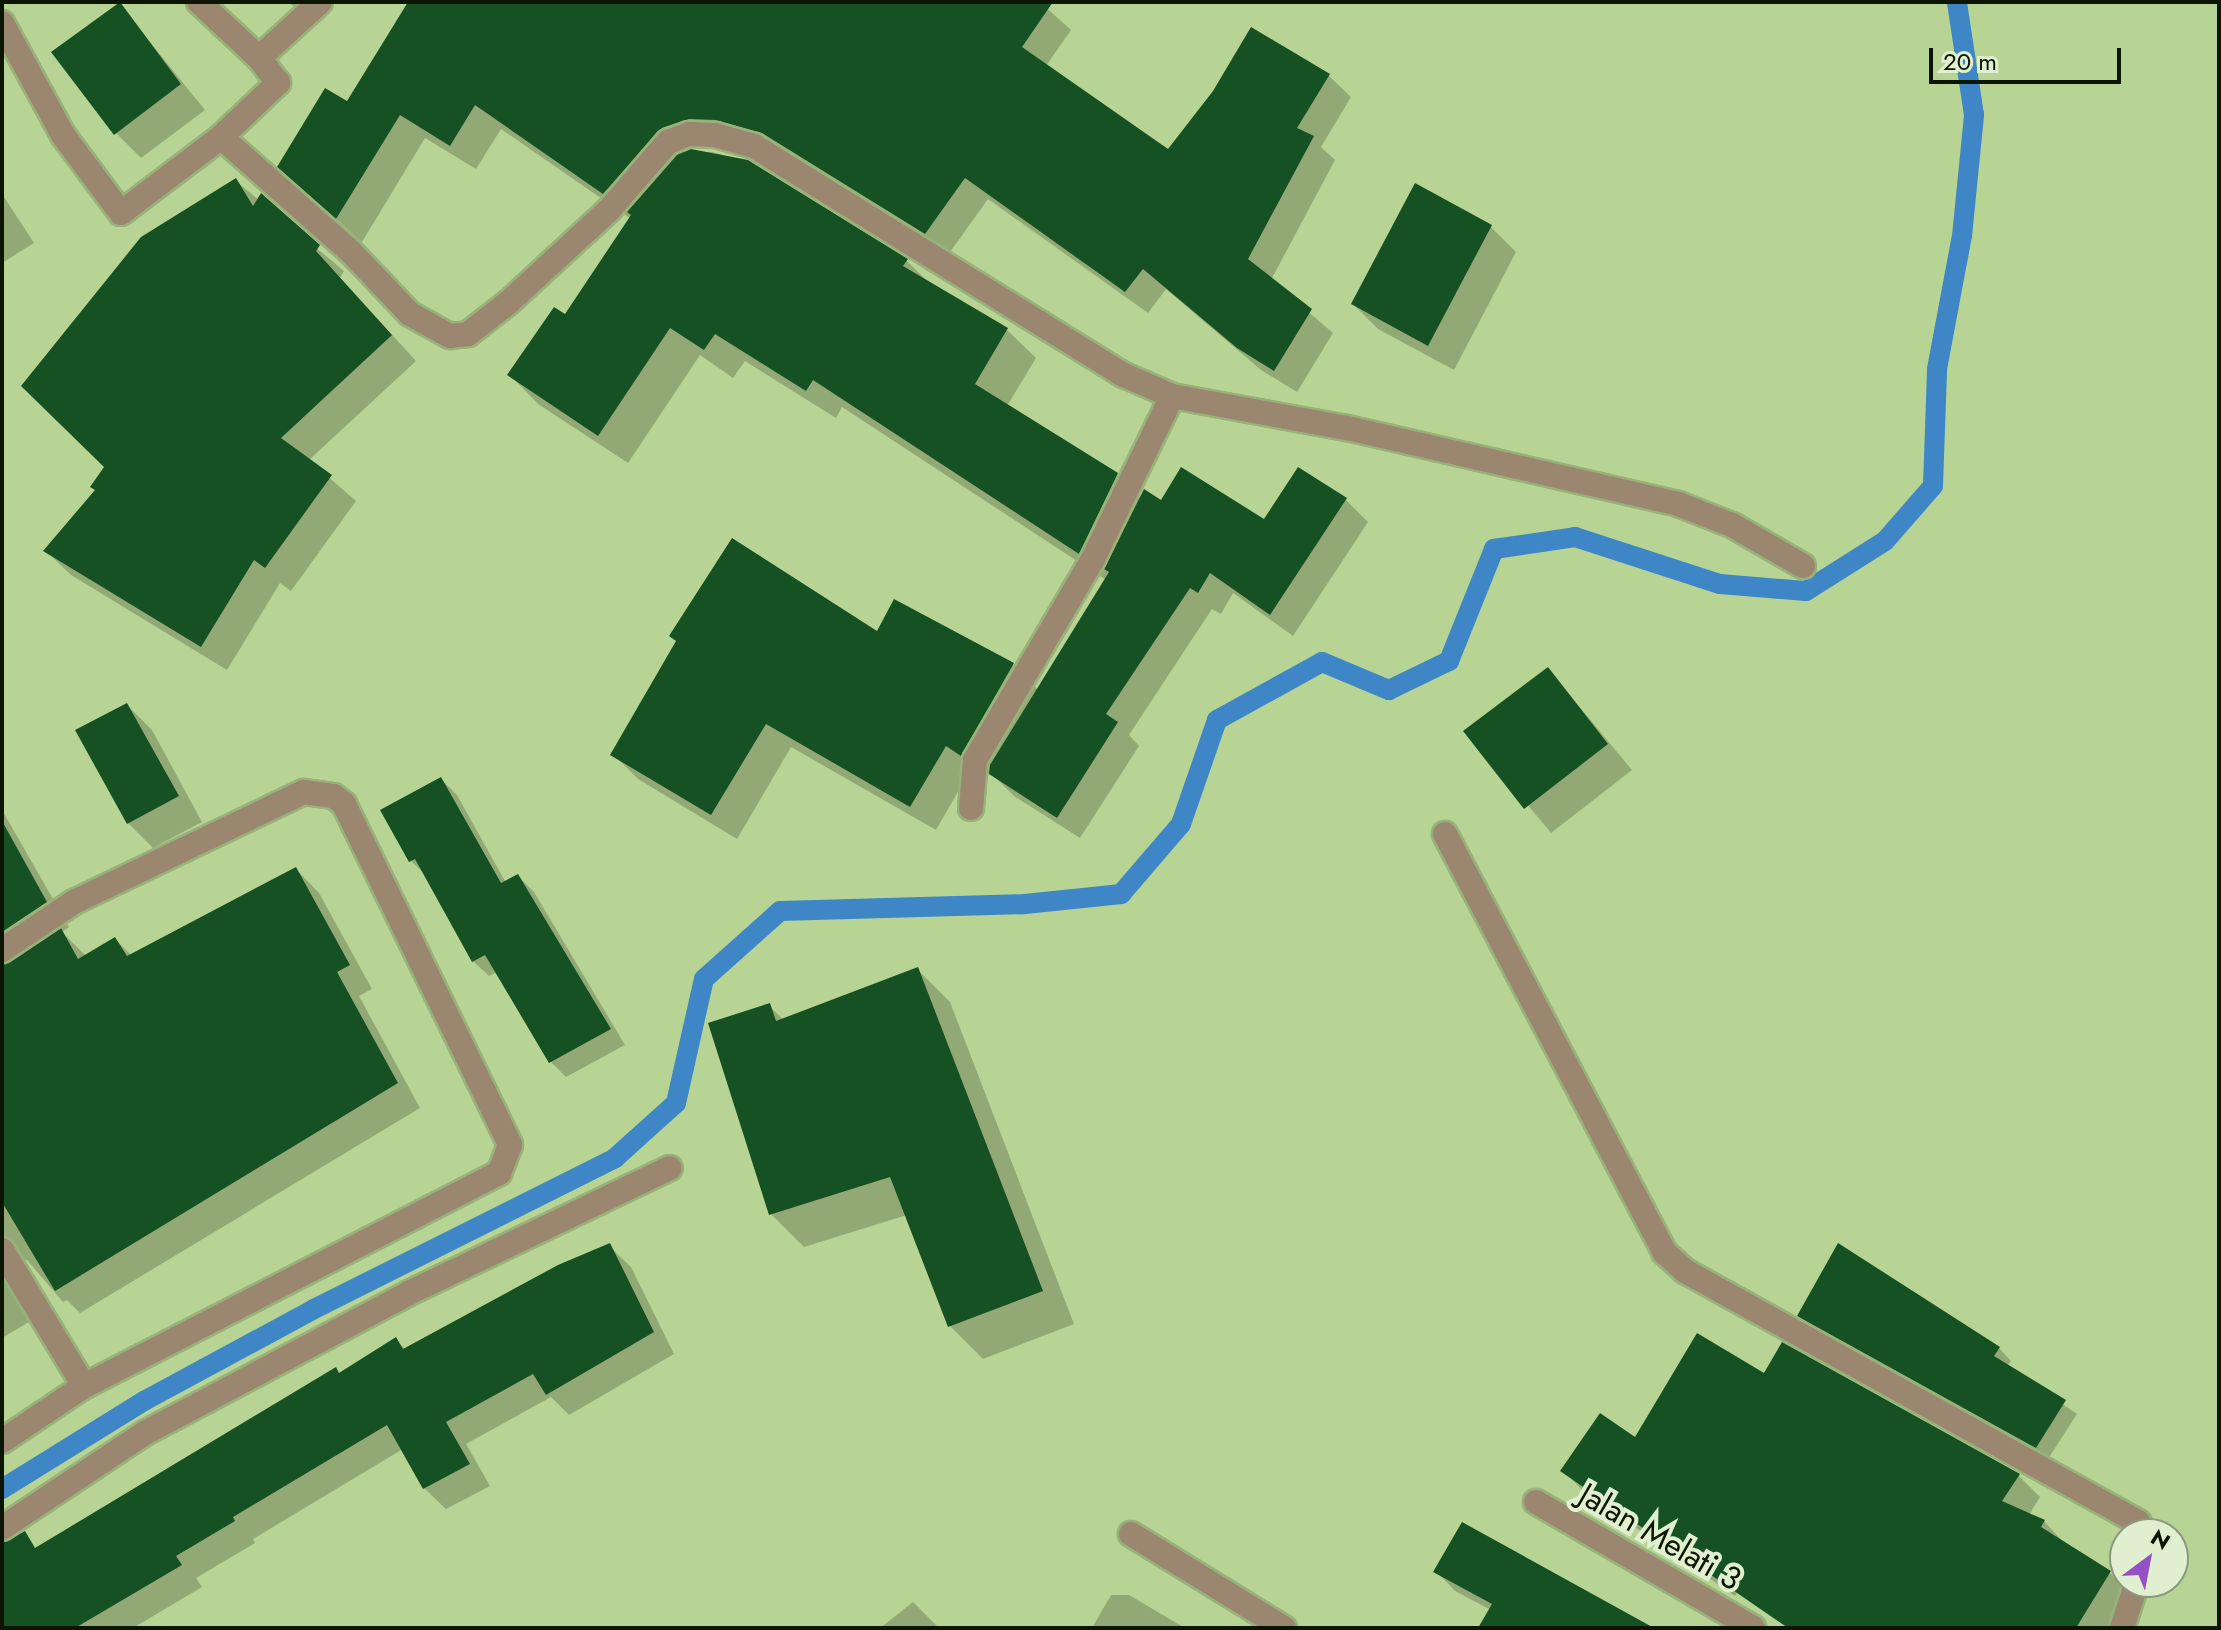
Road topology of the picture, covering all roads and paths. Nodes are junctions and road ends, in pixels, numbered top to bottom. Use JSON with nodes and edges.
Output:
{"nodes":[{"id":1,"x":199,"y":2,"type":"edge"},
{"id":2,"x":320,"y":2,"type":"edge"},
{"id":3,"x":2,"y":23,"type":"edge"},
{"id":4,"x":259,"y":58,"type":"junction"},
{"id":5,"x":221,"y":137,"type":"junction"},
{"id":6,"x":1172,"y":396,"type":"junction"},
{"id":7,"x":1803,"y":566,"type":"dead end"},
{"id":8,"x":971,"y":808,"type":"dead end"},
{"id":9,"x":1445,"y":834,"type":"dead end"},
{"id":10,"x":2,"y":950,"type":"edge"},
{"id":11,"x":670,"y":1168,"type":"dead end"},
{"id":12,"x":2,"y":1250,"type":"edge"},
{"id":13,"x":84,"y":1386,"type":"junction"},
{"id":14,"x":2,"y":1441,"type":"edge"},
{"id":15,"x":1536,"y":1502,"type":"dead end"},
{"id":16,"x":2131,"y":1518,"type":"edge"},
{"id":17,"x":2,"y":1528,"type":"edge"},
{"id":18,"x":1131,"y":1534,"type":"dead end"},
{"id":19,"x":2132,"y":1598,"type":"edge"},
{"id":20,"x":1284,"y":1628,"type":"edge"},
{"id":21,"x":1753,"y":1628,"type":"edge"},
{"id":22,"x":2122,"y":1628,"type":"edge"}],
"edges":[{"from":1,"to":4,"type":"street"},
{"from":2,"to":4,"type":"street"},
{"from":3,"to":5,"type":"street"},
{"from":4,"to":5,"type":"street"},
{"from":5,"to":6,"type":"street"},
{"from":6,"to":7,"type":"street"},
{"from":6,"to":8,"type":"street"},
{"from":9,"to":16,"type":"street"},
{"from":10,"to":13,"type":"street"},
{"from":11,"to":17,"type":"street"},
{"from":12,"to":13,"type":"street"},
{"from":13,"to":14,"type":"street"},
{"from":15,"to":21,"type":"street","name":"Jalan Melati 3"},
{"from":18,"to":20,"type":"street"},
{"from":19,"to":22,"type":"street"}]}
